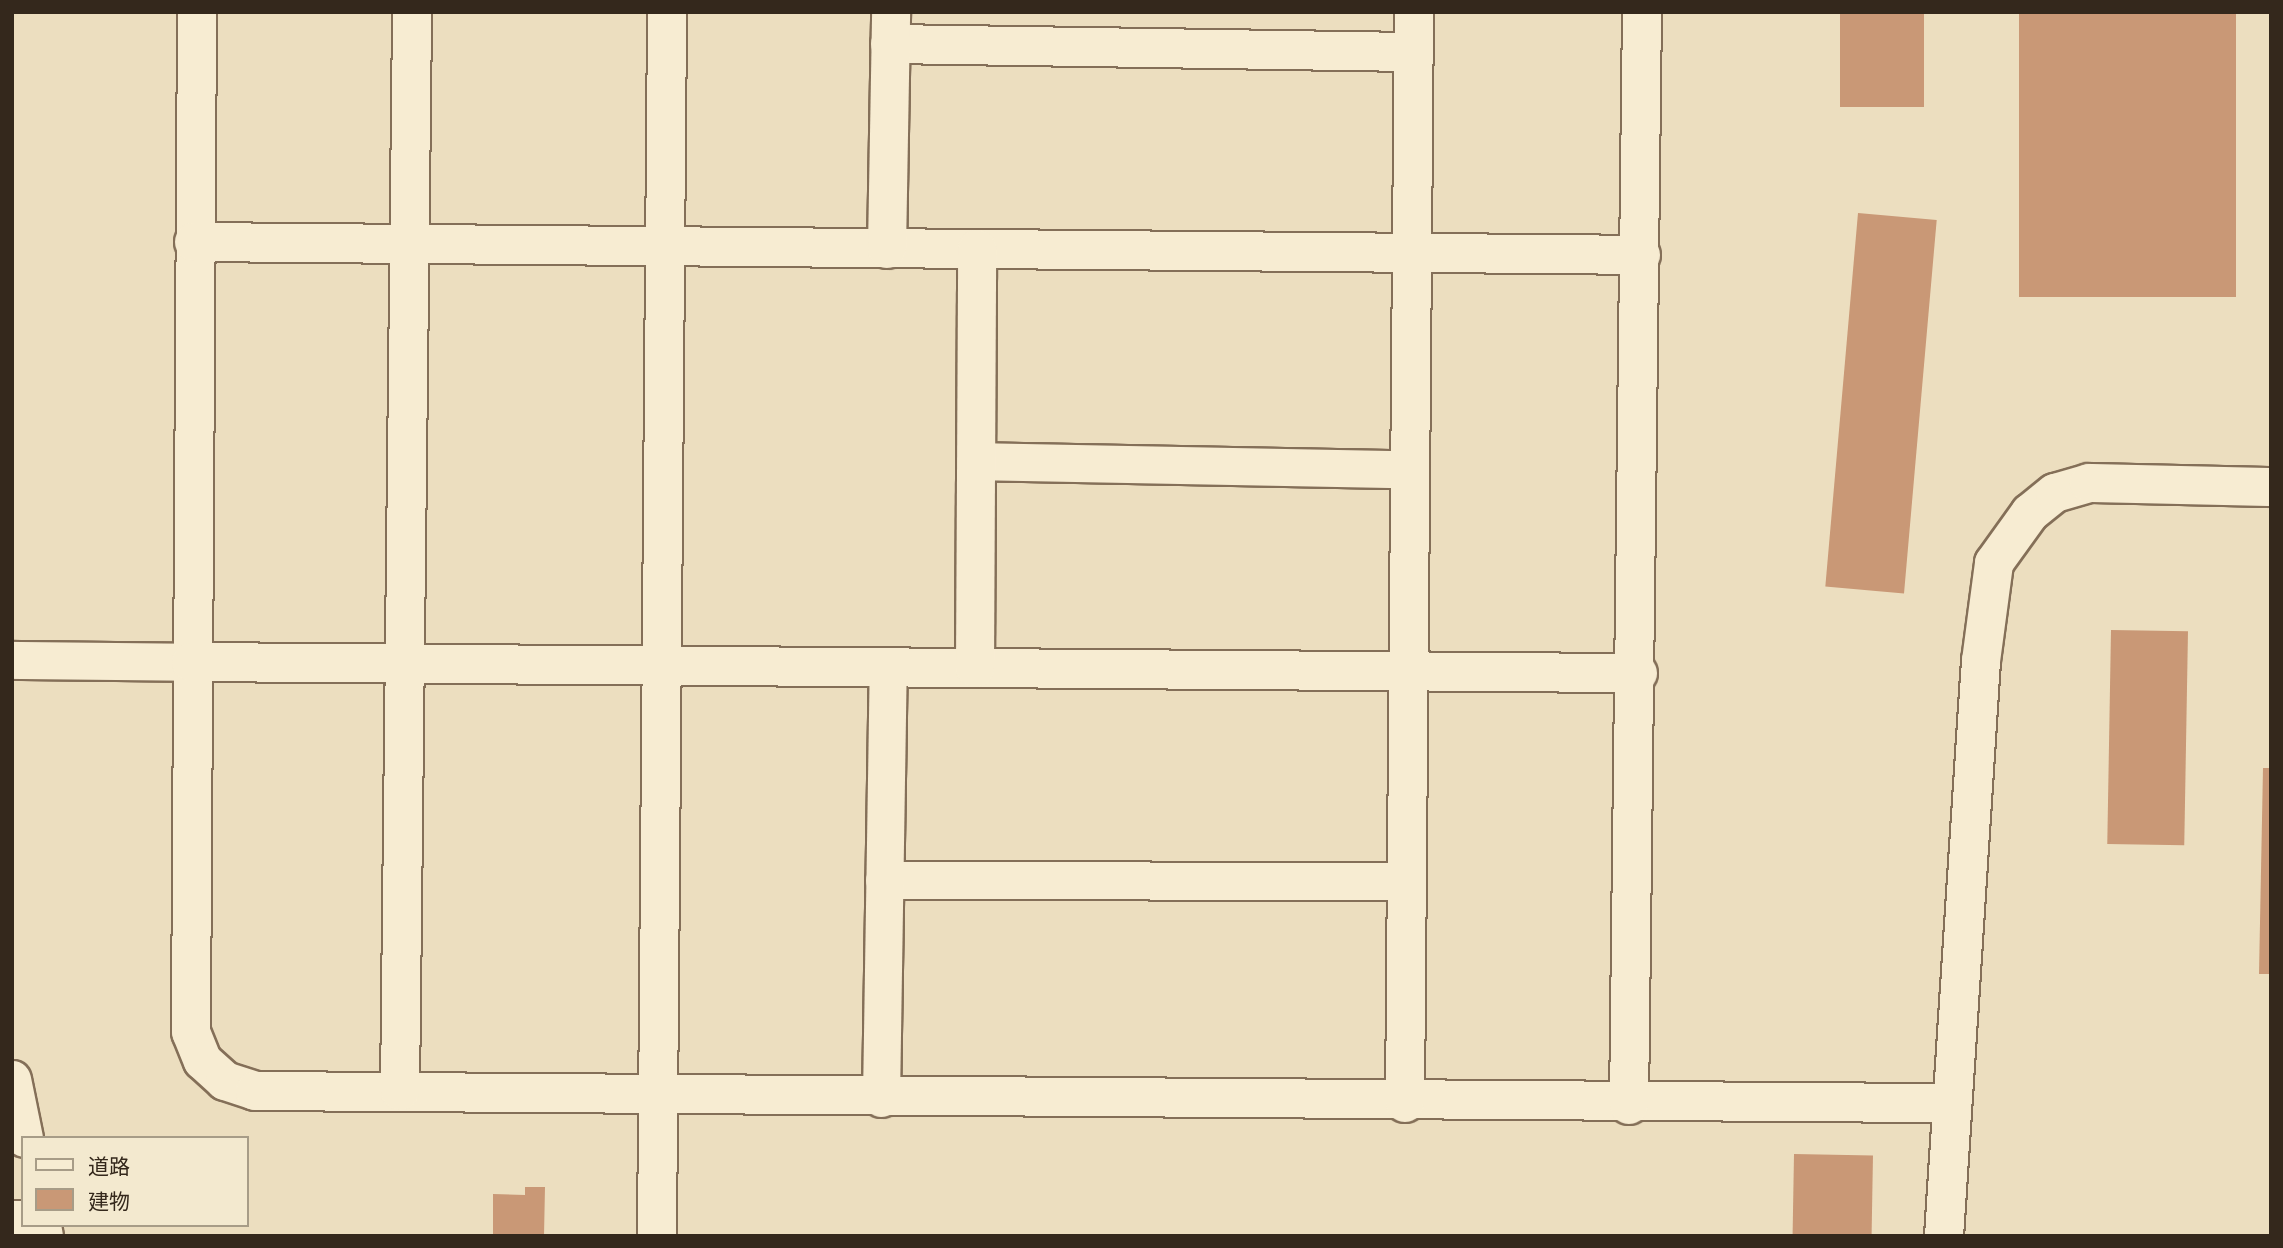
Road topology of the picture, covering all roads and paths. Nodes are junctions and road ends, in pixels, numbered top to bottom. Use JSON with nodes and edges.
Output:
{"nodes":[{"id":1,"x":197,"y":12,"type":"edge"},
{"id":2,"x":412,"y":12,"type":"edge"},
{"id":3,"x":667,"y":12,"type":"edge"},
{"id":4,"x":1414,"y":12,"type":"edge"},
{"id":5,"x":1642,"y":12,"type":"edge"},
{"id":6,"x":890,"y":28,"type":"edge"},
{"id":7,"x":1413,"y":52,"type":"junction"},
{"id":8,"x":194,"y":242,"type":"junction"},
{"id":9,"x":409,"y":244,"type":"junction"},
{"id":10,"x":664,"y":246,"type":"junction"},
{"id":11,"x":887,"y":248,"type":"junction"},
{"id":12,"x":977,"y":249,"type":"junction"},
{"id":13,"x":1412,"y":253,"type":"junction"},
{"id":14,"x":1641,"y":255,"type":"junction"},
{"id":15,"x":976,"y":461,"type":"junction"},
{"id":16,"x":1410,"y":469,"type":"junction"},
{"id":17,"x":2271,"y":487,"type":"edge"},
{"id":18,"x":12,"y":660,"type":"edge"},
{"id":19,"x":191,"y":663,"type":"junction"},
{"id":20,"x":407,"y":664,"type":"junction"},
{"id":21,"x":659,"y":666,"type":"junction"},
{"id":22,"x":888,"y":667,"type":"junction"},
{"id":23,"x":975,"y":668,"type":"junction"},
{"id":24,"x":1409,"y":672,"type":"junction"},
{"id":25,"x":1638,"y":674,"type":"junction"},
{"id":26,"x":884,"y":880,"type":"junction"},
{"id":27,"x":1407,"y":881,"type":"junction"},
{"id":28,"x":12,"y":1079,"type":"edge"},
{"id":29,"x":400,"y":1091,"type":"junction"},
{"id":30,"x":658,"y":1092,"type":"junction"},
{"id":31,"x":881,"y":1098,"type":"junction"},
{"id":32,"x":1405,"y":1102,"type":"junction"},
{"id":33,"x":1950,"y":1103,"type":"junction"},
{"id":34,"x":1629,"y":1105,"type":"junction"},
{"id":35,"x":24,"y":1136,"type":"edge"},
{"id":36,"x":657,"y":1236,"type":"edge"},
{"id":37,"x":1944,"y":1236,"type":"edge"}],
"edges":[{"from":1,"to":8,"type":"street"},
{"from":2,"to":9,"type":"street"},
{"from":3,"to":10,"type":"street"},
{"from":4,"to":7,"type":"street"},
{"from":5,"to":14,"type":"street"},
{"from":6,"to":7,"type":"street"},
{"from":6,"to":11,"type":"street"},
{"from":7,"to":13,"type":"street"},
{"from":8,"to":9,"type":"street"},
{"from":8,"to":19,"type":"street"},
{"from":9,"to":10,"type":"street"},
{"from":9,"to":20,"type":"street"},
{"from":10,"to":11,"type":"street"},
{"from":10,"to":21,"type":"street"},
{"from":11,"to":12,"type":"street"},
{"from":12,"to":13,"type":"street"},
{"from":12,"to":15,"type":"street"},
{"from":13,"to":14,"type":"street"},
{"from":13,"to":16,"type":"street"},
{"from":14,"to":25,"type":"street"},
{"from":15,"to":16,"type":"street"},
{"from":15,"to":23,"type":"street"},
{"from":16,"to":24,"type":"street"},
{"from":17,"to":33,"type":"street"},
{"from":18,"to":19,"type":"street"},
{"from":19,"to":20,"type":"street"},
{"from":19,"to":29,"type":"street"},
{"from":20,"to":21,"type":"street"},
{"from":20,"to":29,"type":"street"},
{"from":21,"to":22,"type":"street"},
{"from":21,"to":30,"type":"street"},
{"from":22,"to":23,"type":"street"},
{"from":22,"to":26,"type":"street"},
{"from":23,"to":24,"type":"street"},
{"from":24,"to":25,"type":"street"},
{"from":24,"to":27,"type":"street"},
{"from":25,"to":34,"type":"street"},
{"from":26,"to":27,"type":"street"},
{"from":26,"to":31,"type":"street"},
{"from":27,"to":32,"type":"street"},
{"from":28,"to":35,"type":"street"},
{"from":29,"to":30,"type":"street"},
{"from":30,"to":31,"type":"street"},
{"from":30,"to":36,"type":"street"},
{"from":31,"to":32,"type":"street"},
{"from":32,"to":34,"type":"street"},
{"from":33,"to":34,"type":"street"},
{"from":33,"to":37,"type":"street"}]}
